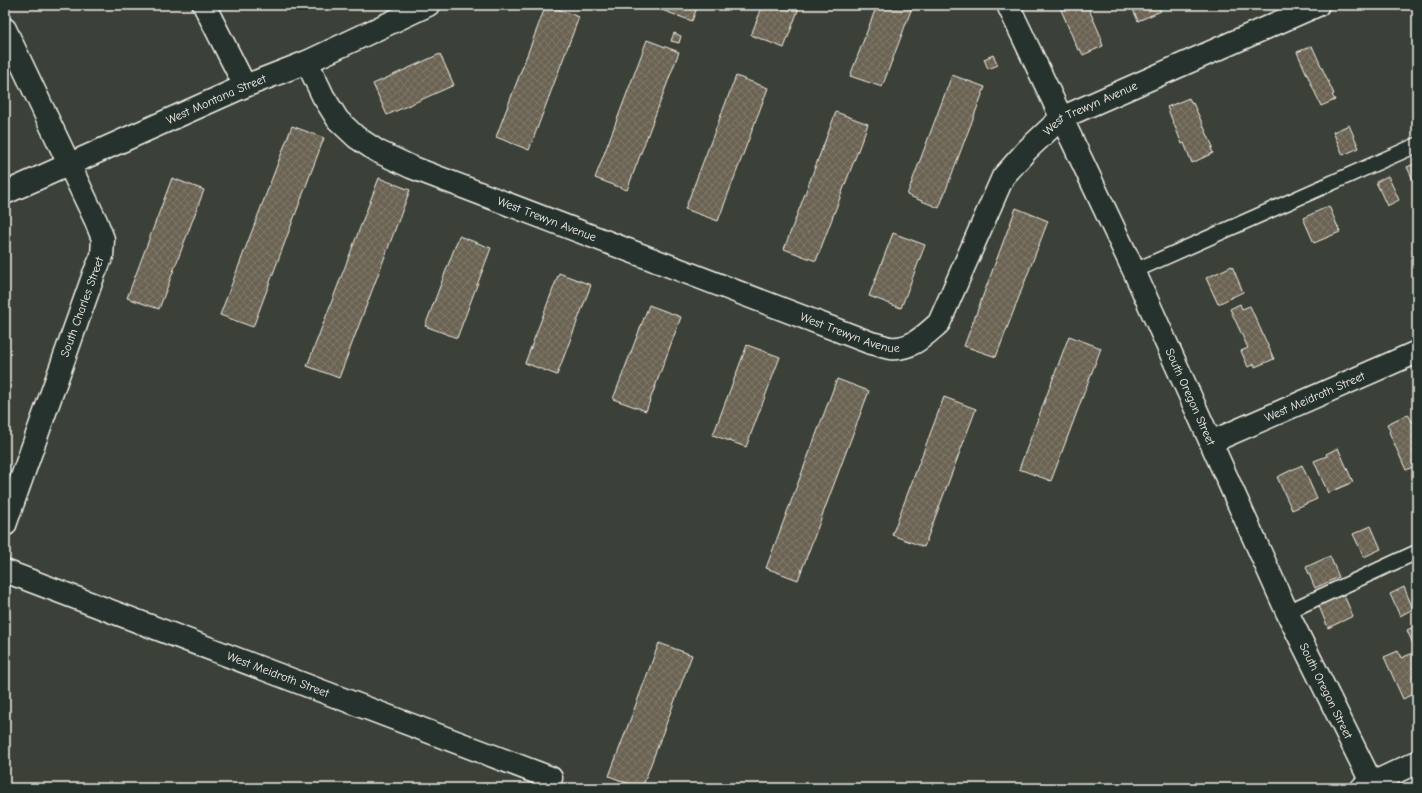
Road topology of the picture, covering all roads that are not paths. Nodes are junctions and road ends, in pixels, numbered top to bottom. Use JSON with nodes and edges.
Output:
{"nodes":[{"id":1,"x":204,"y":5,"type":"edge"},
{"id":2,"x":428,"y":5,"type":"edge"},
{"id":3,"x":1008,"y":5,"type":"edge"},
{"id":4,"x":1318,"y":5,"type":"edge"},
{"id":5,"x":5,"y":29,"type":"edge"},
{"id":6,"x":307,"y":62,"type":"junction"},
{"id":7,"x":245,"y":86,"type":"junction"},
{"id":8,"x":1061,"y":118,"type":"junction"},
{"id":9,"x":1417,"y":145,"type":"edge"},
{"id":10,"x":69,"y":164,"type":"junction"},
{"id":11,"x":5,"y":193,"type":"edge"},
{"id":12,"x":1134,"y":272,"type":"junction"},
{"id":13,"x":1417,"y":352,"type":"edge"},
{"id":14,"x":1211,"y":442,"type":"junction"},
{"id":15,"x":5,"y":525,"type":"edge"},
{"id":16,"x":1417,"y":552,"type":"edge"},
{"id":17,"x":5,"y":571,"type":"edge"},
{"id":18,"x":1287,"y":612,"type":"junction"},
{"id":19,"x":1417,"y":762,"type":"edge"},
{"id":20,"x":551,"y":778,"type":"dead end"},
{"id":21,"x":1370,"y":786,"type":"edge"}],
"edges":[{"from":1,"to":7,"type":"street"},
{"from":2,"to":6,"type":"street","name":"West Montana Street"},
{"from":3,"to":8,"type":"street","name":"South Oregon Street"},
{"from":4,"to":8,"type":"street","name":"West Trewyn Avenue"},
{"from":5,"to":10,"type":"street","name":"South Charles Street"},
{"from":6,"to":7,"type":"street","name":"West Montana Street"},
{"from":6,"to":8,"type":"street","name":"West Trewyn Avenue"},
{"from":7,"to":10,"type":"street","name":"West Montana Street"},
{"from":8,"to":12,"type":"street","name":"South Oregon Street"},
{"from":9,"to":12,"type":"lane"},
{"from":10,"to":11,"type":"street","name":"West Montana Street"},
{"from":10,"to":15,"type":"street","name":"South Charles Street"},
{"from":12,"to":14,"type":"street","name":"South Oregon Street"},
{"from":13,"to":14,"type":"street","name":"West Meidroth Street"},
{"from":14,"to":18,"type":"street","name":"South Oregon Street"},
{"from":16,"to":18,"type":"lane"},
{"from":17,"to":20,"type":"street","name":"West Meidroth Street"},
{"from":18,"to":21,"type":"street","name":"South Oregon Street"},
{"from":19,"to":21,"type":"street"}]}
